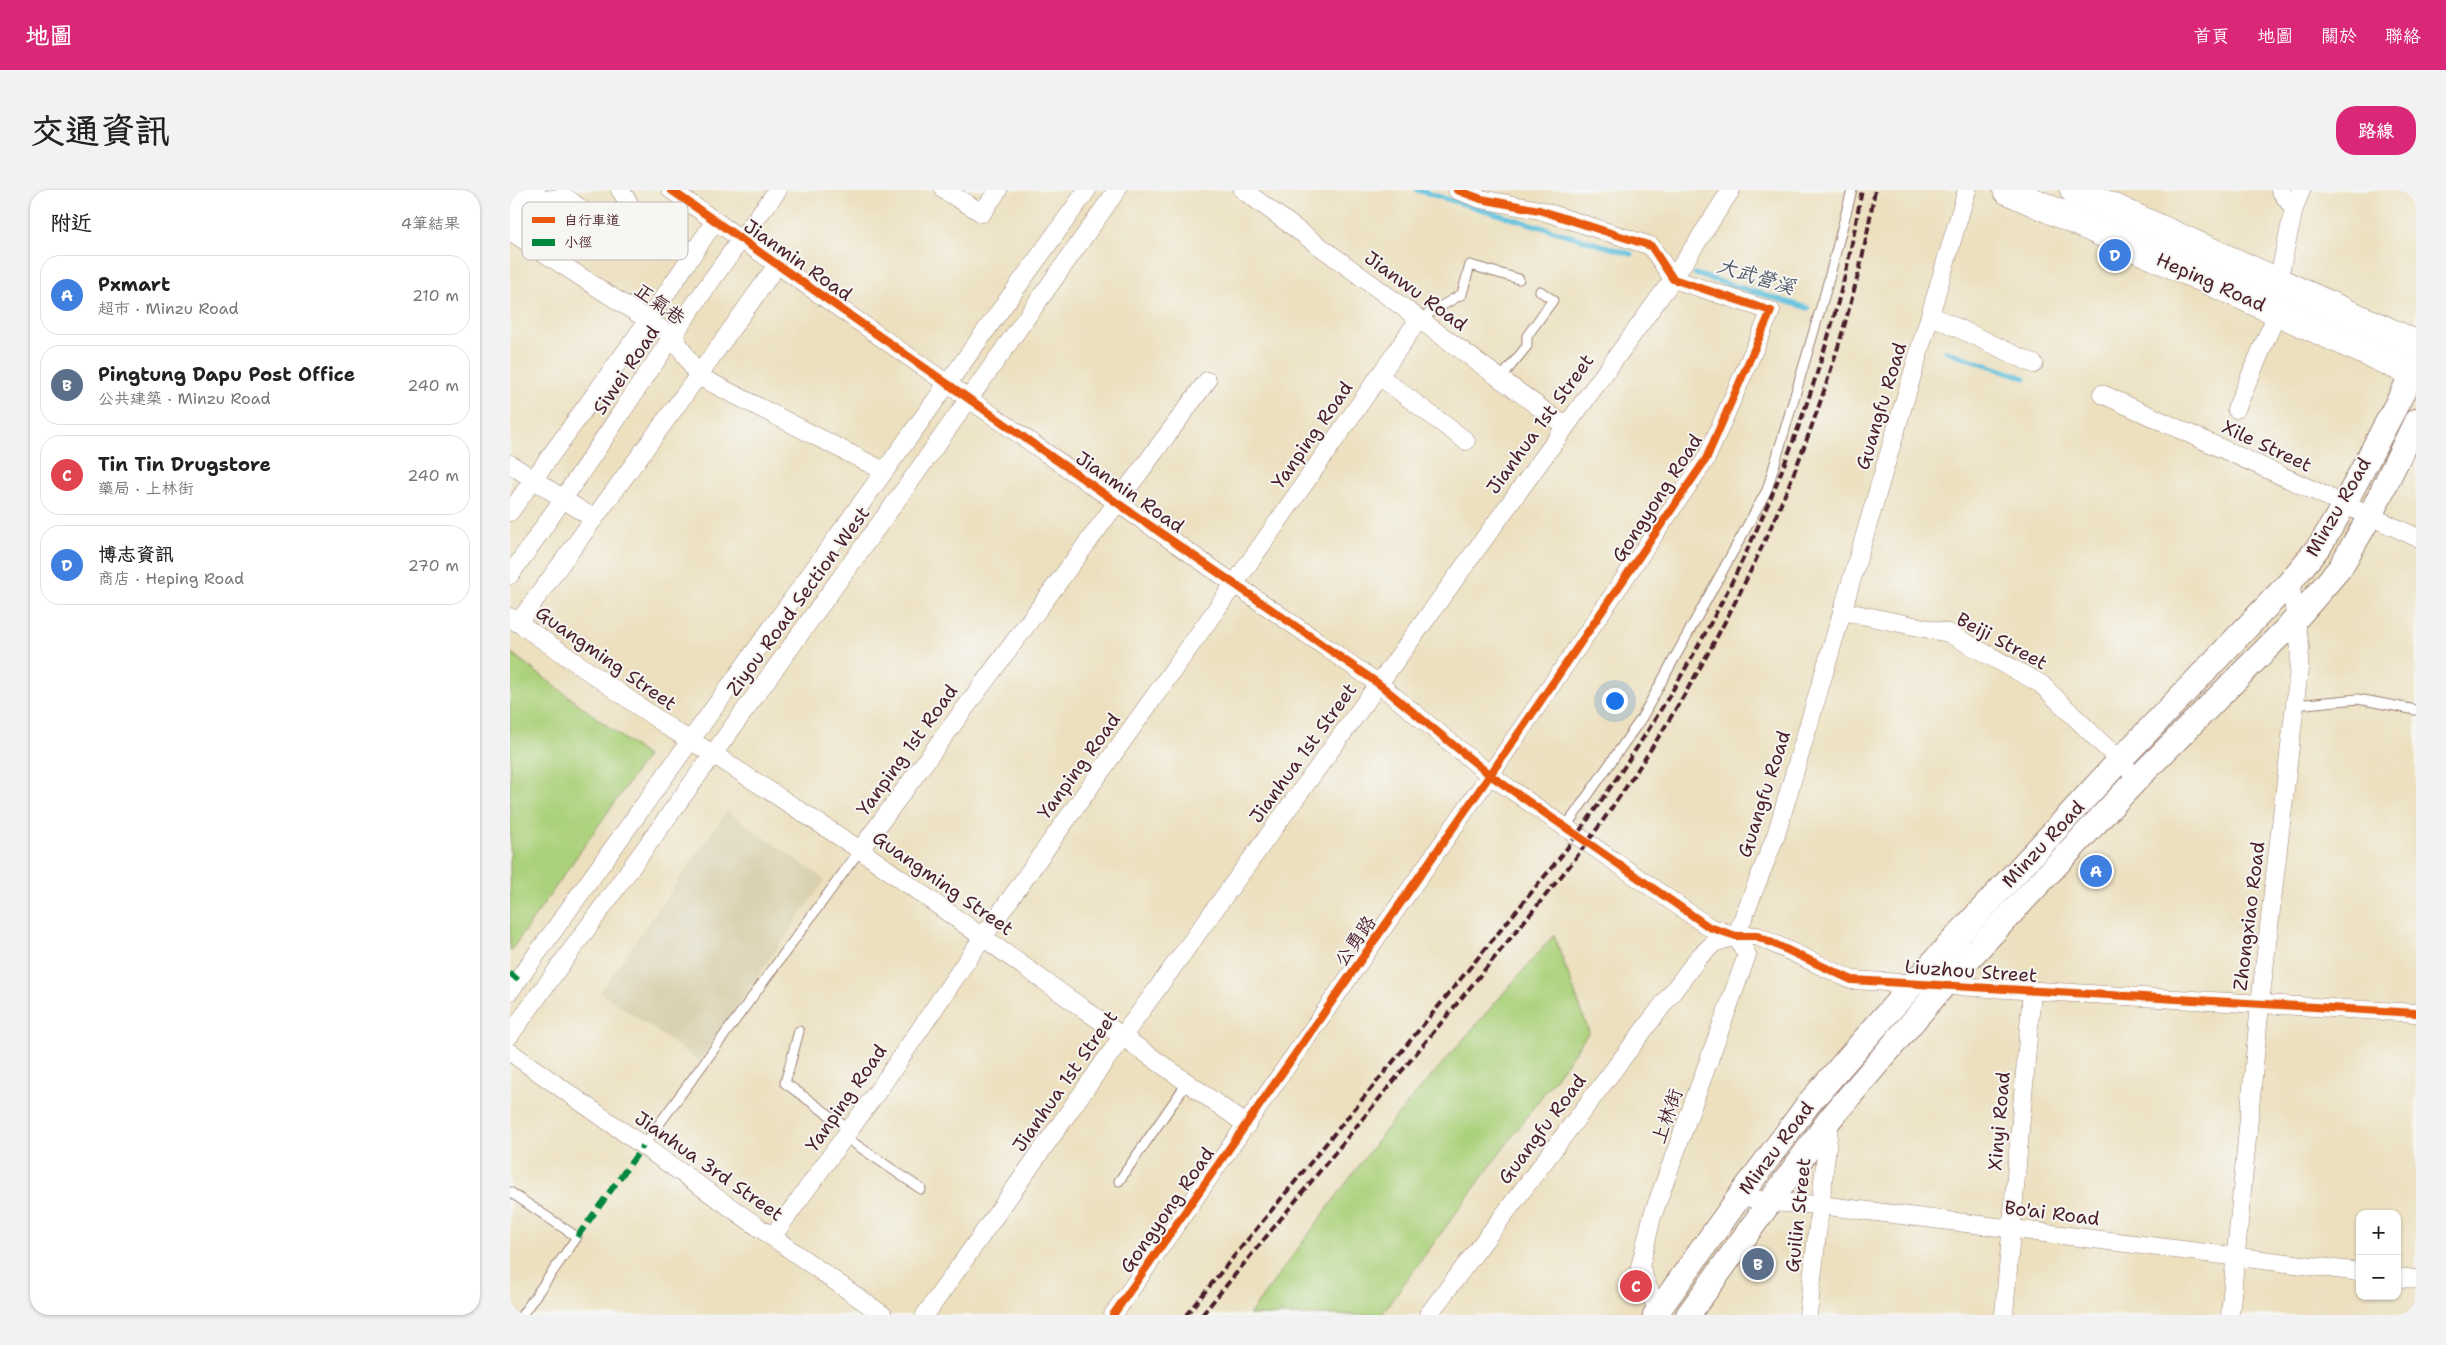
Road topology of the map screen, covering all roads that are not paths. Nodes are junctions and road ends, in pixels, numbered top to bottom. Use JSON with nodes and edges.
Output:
{"nodes":[{"id":1,"x":620,"y":190,"type":"edge"},
{"id":2,"x":672,"y":190,"type":"edge"},
{"id":3,"x":778,"y":190,"type":"edge"},
{"id":4,"x":944,"y":190,"type":"edge"},
{"id":5,"x":998,"y":190,"type":"edge"},
{"id":6,"x":1087,"y":190,"type":"edge"},
{"id":7,"x":1117,"y":190,"type":"edge"},
{"id":8,"x":1243,"y":190,"type":"edge"},
{"id":9,"x":1457,"y":190,"type":"edge"},
{"id":10,"x":1731,"y":190,"type":"edge"},
{"id":11,"x":1852,"y":190,"type":"edge"},
{"id":12,"x":1967,"y":190,"type":"edge"},
{"id":13,"x":2007,"y":190,"type":"edge"},
{"id":14,"x":2074,"y":190,"type":"edge"},
{"id":15,"x":2280,"y":190,"type":"edge"},
{"id":16,"x":2301,"y":190,"type":"edge"},
{"id":17,"x":529,"y":191,"type":"edge"},
{"id":18,"x":572,"y":202,"type":"edge"},
{"id":19,"x":628,"y":202,"type":"edge"},
{"id":20,"x":2294,"y":209,"type":"junction"},
{"id":21,"x":510,"y":220,"type":"edge"},
{"id":22,"x":715,"y":221,"type":"junction"},
{"id":23,"x":510,"y":231,"type":"edge"},
{"id":24,"x":522,"y":239,"type":"edge"},
{"id":25,"x":740,"y":239,"type":"junction"},
{"id":26,"x":556,"y":260,"type":"edge"},
{"id":27,"x":776,"y":265,"type":"junction"},
{"id":28,"x":1519,"y":279,"type":"dead end"},
{"id":29,"x":1673,"y":279,"type":"junction"},
{"id":30,"x":2278,"y":281,"type":"junction"},
{"id":31,"x":1540,"y":291,"type":"dead end"},
{"id":32,"x":2278,"y":312,"type":"junction"},
{"id":33,"x":1930,"y":315,"type":"junction"},
{"id":34,"x":649,"y":319,"type":"junction"},
{"id":35,"x":1419,"y":319,"type":"junction"},
{"id":36,"x":674,"y":336,"type":"junction"},
{"id":37,"x":2416,"y":344,"type":"edge"},
{"id":38,"x":2034,"y":364,"type":"dead end"},
{"id":39,"x":2415,"y":371,"type":"edge"},
{"id":40,"x":698,"y":376,"type":"junction"},
{"id":41,"x":1379,"y":376,"type":"junction"},
{"id":42,"x":1500,"y":379,"type":"junction"},
{"id":43,"x":948,"y":382,"type":"junction"},
{"id":44,"x":1207,"y":382,"type":"dead end"},
{"id":45,"x":2102,"y":394,"type":"dead end"},
{"id":46,"x":969,"y":398,"type":"junction"},
{"id":47,"x":2236,"y":409,"type":"dead end"},
{"id":48,"x":2416,"y":421,"type":"edge"},
{"id":49,"x":1565,"y":426,"type":"junction"},
{"id":50,"x":1466,"y":441,"type":"dead end"},
{"id":51,"x":510,"y":464,"type":"edge"},
{"id":52,"x":884,"y":471,"type":"junction"},
{"id":53,"x":535,"y":479,"type":"junction"},
{"id":54,"x":564,"y":500,"type":"junction"},
{"id":55,"x":1116,"y":502,"type":"junction"},
{"id":56,"x":2344,"y":505,"type":"junction"},
{"id":57,"x":510,"y":512,"type":"edge"},
{"id":58,"x":2370,"y":516,"type":"junction"},
{"id":59,"x":594,"y":519,"type":"junction"},
{"id":60,"x":2416,"y":537,"type":"edge"},
{"id":61,"x":510,"y":575,"type":"edge"},
{"id":62,"x":2290,"y":582,"type":"junction"},
{"id":63,"x":1235,"y":583,"type":"junction"},
{"id":64,"x":1842,"y":611,"type":"junction"},
{"id":65,"x":2296,"y":619,"type":"junction"},
{"id":66,"x":514,"y":620,"type":"edge"},
{"id":67,"x":1380,"y":684,"type":"junction"},
{"id":68,"x":2294,"y":706,"type":"junction"},
{"id":69,"x":2416,"y":710,"type":"edge"},
{"id":70,"x":690,"y":741,"type":"junction"},
{"id":71,"x":713,"y":754,"type":"junction"},
{"id":72,"x":2119,"y":761,"type":"junction"},
{"id":73,"x":1490,"y":775,"type":"junction"},
{"id":74,"x":2138,"y":779,"type":"junction"},
{"id":75,"x":1565,"y":828,"type":"junction"},
{"id":76,"x":860,"y":850,"type":"junction"},
{"id":77,"x":1736,"y":936,"type":"junction"},
{"id":78,"x":983,"y":937,"type":"junction"},
{"id":79,"x":1913,"y":984,"type":"junction"},
{"id":80,"x":1944,"y":985,"type":"junction"},
{"id":81,"x":510,"y":991,"type":"edge"},
{"id":82,"x":2032,"y":991,"type":"junction"},
{"id":83,"x":2260,"y":1004,"type":"junction"},
{"id":84,"x":2416,"y":1013,"type":"edge"},
{"id":85,"x":799,"y":1031,"type":"dead end"},
{"id":86,"x":510,"y":1035,"type":"edge"},
{"id":87,"x":1122,"y":1037,"type":"junction"},
{"id":88,"x":510,"y":1052,"type":"edge"},
{"id":89,"x":1186,"y":1083,"type":"junction"},
{"id":90,"x":1830,"y":1119,"type":"junction"},
{"id":91,"x":1247,"y":1125,"type":"junction"},
{"id":92,"x":847,"y":1133,"type":"junction"},
{"id":93,"x":643,"y":1146,"type":"junction"},
{"id":94,"x":1119,"y":1181,"type":"dead end"},
{"id":95,"x":921,"y":1189,"type":"dead end"},
{"id":96,"x":510,"y":1192,"type":"edge"},
{"id":97,"x":1740,"y":1196,"type":"junction"},
{"id":98,"x":1770,"y":1202,"type":"junction"},
{"id":99,"x":1820,"y":1205,"type":"junction"},
{"id":100,"x":2011,"y":1229,"type":"junction"},
{"id":101,"x":772,"y":1237,"type":"junction"},
{"id":102,"x":2235,"y":1257,"type":"junction"},
{"id":103,"x":2356,"y":1272,"type":"edge"},
{"id":104,"x":2401,"y":1277,"type":"edge"},
{"id":105,"x":2416,"y":1279,"type":"edge"},
{"id":106,"x":1657,"y":1313,"type":"edge"},
{"id":107,"x":522,"y":1315,"type":"edge"},
{"id":108,"x":882,"y":1315,"type":"edge"},
{"id":109,"x":925,"y":1315,"type":"edge"},
{"id":110,"x":1113,"y":1315,"type":"edge"},
{"id":111,"x":1428,"y":1315,"type":"edge"},
{"id":112,"x":1688,"y":1315,"type":"edge"},
{"id":113,"x":1808,"y":1315,"type":"edge"},
{"id":114,"x":2004,"y":1315,"type":"edge"},
{"id":115,"x":2230,"y":1315,"type":"edge"}],
"edges":[{"from":1,"to":19,"type":"street"},
{"from":2,"to":22,"type":"street","name":"Jianmin Road"},
{"from":3,"to":25,"type":"street","name":"Siwei Road"},
{"from":4,"to":5,"type":"street"},
{"from":6,"to":43,"type":"street","name":"Ziyou Road Section West"},
{"from":7,"to":46,"type":"street","name":"Ziyou Road Section West"},
{"from":8,"to":35,"type":"street","name":"Jianwu Road"},
{"from":9,"to":29,"type":"street"},
{"from":10,"to":29,"type":"street","name":"Jianhua 1st Street"},
{"from":11,"to":75,"type":"lane"},
{"from":12,"to":33,"type":"street","name":"Guangfu Road"},
{"from":13,"to":32,"type":"main road","name":"Heping Road"},
{"from":14,"to":30,"type":"main road","name":"Heping Road"},
{"from":15,"to":20,"type":"street"},
{"from":16,"to":20,"type":"street"},
{"from":17,"to":18,"type":"street"},
{"from":17,"to":21,"type":"main road"},
{"from":20,"to":30,"type":"street"},
{"from":22,"to":25,"type":"street","name":"Jianmin Road"},
{"from":22,"to":34,"type":"street","name":"Siwei Road"},
{"from":23,"to":24,"type":"street","name":"正氣巷"},
{"from":25,"to":27,"type":"street","name":"Jianmin Road"},
{"from":25,"to":36,"type":"street","name":"Siwei Road"},
{"from":26,"to":34,"type":"street","name":"正氣巷"},
{"from":27,"to":40,"type":"street"},
{"from":27,"to":43,"type":"street","name":"Jianmin Road"},
{"from":28,"to":35,"type":"lane"},
{"from":29,"to":49,"type":"street","name":"Jianhua 1st Street"},
{"from":29,"to":73,"type":"street","name":"Gongyong Road"},
{"from":30,"to":37,"type":"main road","name":"Heping Road"},
{"from":31,"to":42,"type":"lane"},
{"from":32,"to":39,"type":"main road","name":"Heping Road"},
{"from":32,"to":47,"type":"street"},
{"from":33,"to":38,"type":"street"},
{"from":33,"to":64,"type":"street","name":"Guangfu Road"},
{"from":34,"to":36,"type":"street","name":"正氣巷"},
{"from":34,"to":53,"type":"street","name":"Siwei Road"},
{"from":35,"to":41,"type":"street","name":"Yanping Road"},
{"from":35,"to":42,"type":"street","name":"Jianwu Road"},
{"from":36,"to":40,"type":"street","name":"正氣巷"},
{"from":36,"to":54,"type":"street","name":"Siwei Road"},
{"from":39,"to":56,"type":"street","name":"Minzu Road"},
{"from":40,"to":52,"type":"street"},
{"from":40,"to":59,"type":"street"},
{"from":41,"to":50,"type":"street"},
{"from":41,"to":63,"type":"street","name":"Yanping Road"},
{"from":42,"to":49,"type":"street","name":"Jianwu Road"},
{"from":43,"to":46,"type":"street","name":"Jianmin Road"},
{"from":43,"to":52,"type":"street","name":"Ziyou Road Section West"},
{"from":44,"to":55,"type":"street","name":"Yanping 1st Road"},
{"from":45,"to":56,"type":"street","name":"Xile Street"},
{"from":46,"to":55,"type":"street","name":"Jianmin Road"},
{"from":46,"to":71,"type":"street","name":"Ziyou Road Section West"},
{"from":48,"to":58,"type":"street","name":"Minzu Road"},
{"from":49,"to":67,"type":"street","name":"Jianhua 1st Street"},
{"from":51,"to":53,"type":"street"},
{"from":52,"to":70,"type":"street","name":"Ziyou Road Section West"},
{"from":53,"to":54,"type":"street"},
{"from":53,"to":57,"type":"street","name":"Siwei Road"},
{"from":54,"to":59,"type":"street"},
{"from":54,"to":61,"type":"street","name":"Siwei Road"},
{"from":55,"to":63,"type":"street","name":"Jianmin Road"},
{"from":55,"to":76,"type":"street","name":"Yanping 1st Road"},
{"from":56,"to":58,"type":"street","name":"Xile Street"},
{"from":56,"to":62,"type":"street","name":"Minzu Road"},
{"from":58,"to":60,"type":"street","name":"Xile Street"},
{"from":58,"to":65,"type":"street","name":"Minzu Road"},
{"from":59,"to":66,"type":"street"},
{"from":62,"to":65,"type":"street","name":"Zhongxiao Road"},
{"from":62,"to":72,"type":"street","name":"Minzu Road"},
{"from":63,"to":67,"type":"street","name":"Jianmin Road"},
{"from":63,"to":78,"type":"street","name":"Yanping Road"},
{"from":64,"to":72,"type":"street","name":"Beiji Street"},
{"from":64,"to":77,"type":"street","name":"Guangfu Road"},
{"from":65,"to":68,"type":"street","name":"Zhongxiao Road"},
{"from":65,"to":74,"type":"street","name":"Minzu Road"},
{"from":66,"to":70,"type":"street","name":"Guangming Street"},
{"from":67,"to":73,"type":"street","name":"Jianmin Road"},
{"from":67,"to":87,"type":"street","name":"Jianhua 1st Street"},
{"from":68,"to":69,"type":"lane"},
{"from":68,"to":83,"type":"street","name":"Zhongxiao Road"},
{"from":70,"to":71,"type":"street","name":"Guangming Street"},
{"from":70,"to":81,"type":"street","name":"Ziyou Road Section West"},
{"from":71,"to":76,"type":"street","name":"Guangming Street"},
{"from":71,"to":86,"type":"street","name":"Ziyou Road Section West"},
{"from":72,"to":74,"type":"street","name":"Beiji Street"},
{"from":72,"to":79,"type":"street","name":"Minzu Road"},
{"from":73,"to":75,"type":"street","name":"Jianmin Road"},
{"from":73,"to":91,"type":"street","name":"公勇路"},
{"from":74,"to":80,"type":"street","name":"Minzu Road"},
{"from":75,"to":77,"type":"street","name":"Liuzhou Street"},
{"from":76,"to":78,"type":"street","name":"Guangming Street"},
{"from":76,"to":93,"type":"lane","name":"Yanping 1st Road"},
{"from":77,"to":79,"type":"street","name":"Liuzhou Street"},
{"from":77,"to":106,"type":"street","name":"上林街"},
{"from":77,"to":111,"type":"street","name":"Guangfu Road"},
{"from":78,"to":87,"type":"street","name":"Guangming Street"},
{"from":78,"to":92,"type":"street","name":"Yanping Road"},
{"from":79,"to":80,"type":"street","name":"Liuzhou Street"},
{"from":79,"to":97,"type":"street","name":"Minzu Road"},
{"from":80,"to":82,"type":"street","name":"Liuzhou Street"},
{"from":80,"to":90,"type":"street","name":"Minzu Road"},
{"from":82,"to":83,"type":"street","name":"Liuzhou Street"},
{"from":82,"to":100,"type":"street","name":"Xinyi Road"},
{"from":83,"to":84,"type":"street","name":"Liuzhou Street"},
{"from":83,"to":102,"type":"street","name":"Zhongxiao Road"},
{"from":85,"to":92,"type":"lane"},
{"from":87,"to":89,"type":"street","name":"Guangming Street"},
{"from":87,"to":109,"type":"street","name":"Jianhua 1st Street"},
{"from":88,"to":93,"type":"street","name":"Jianhua 3rd Street"},
{"from":89,"to":91,"type":"street","name":"Guangming Street"},
{"from":89,"to":94,"type":"lane"},
{"from":90,"to":98,"type":"street","name":"Minzu Road"},
{"from":90,"to":99,"type":"street","name":"Guilin Street"},
{"from":91,"to":110,"type":"street","name":"Gongyong Road"},
{"from":92,"to":95,"type":"lane"},
{"from":92,"to":101,"type":"street","name":"Yanping Road"},
{"from":93,"to":101,"type":"street","name":"Jianhua 3rd Street"},
{"from":96,"to":107,"type":"lane"},
{"from":97,"to":98,"type":"street","name":"Bo'ai Road"},
{"from":97,"to":106,"type":"street","name":"Minzu Road"},
{"from":98,"to":99,"type":"street","name":"Bo'ai Road"},
{"from":98,"to":112,"type":"street","name":"Minzu Road"},
{"from":99,"to":100,"type":"street","name":"Bo'ai Road"},
{"from":99,"to":113,"type":"street","name":"Guilin Street"},
{"from":100,"to":102,"type":"street","name":"Bo'ai Road"},
{"from":100,"to":114,"type":"street","name":"Xinyi Road"},
{"from":101,"to":108,"type":"street","name":"Jianhua 3rd Street"},
{"from":102,"to":103,"type":"street","name":"Bo'ai Road"},
{"from":102,"to":115,"type":"street","name":"Zhongxiao Road"},
{"from":104,"to":105,"type":"street"}]}
